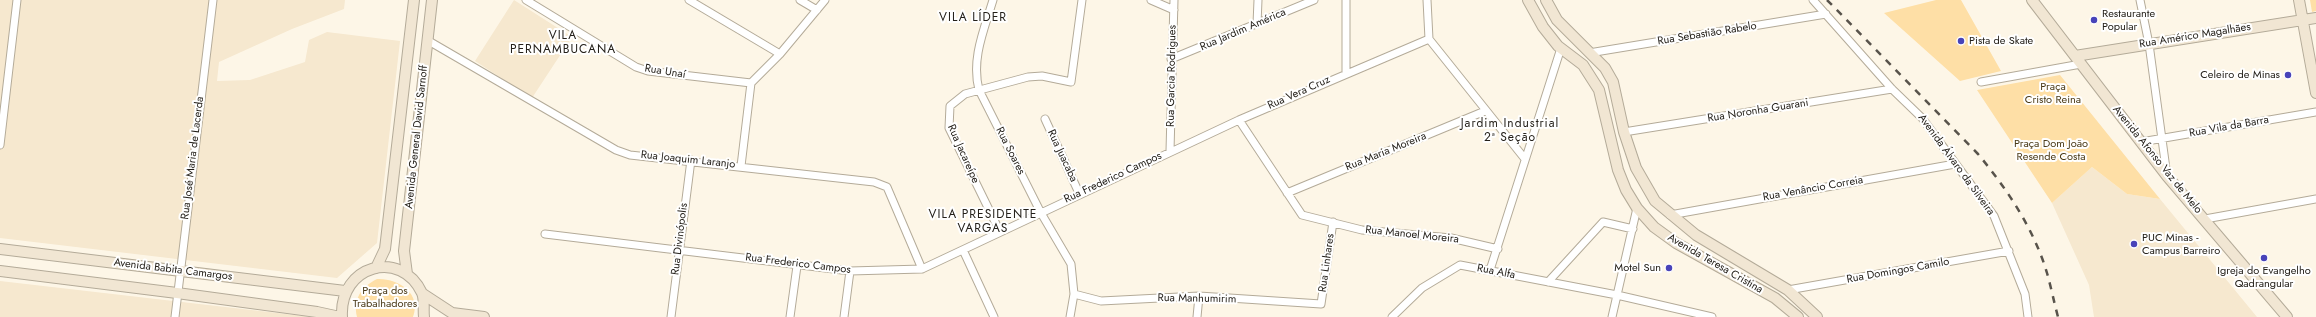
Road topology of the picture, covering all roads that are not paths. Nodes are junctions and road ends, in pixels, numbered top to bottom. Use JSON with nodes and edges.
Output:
{"nodes":[{"id":1,"x":17,"y":0,"type":"edge"},
{"id":2,"x":213,"y":0,"type":"edge"},
{"id":3,"x":414,"y":0,"type":"edge"},
{"id":4,"x":432,"y":0,"type":"edge"},
{"id":5,"x":526,"y":0,"type":"edge"},
{"id":6,"x":689,"y":0,"type":"edge"},
{"id":7,"x":800,"y":0,"type":"edge"},
{"id":8,"x":825,"y":0,"type":"edge"},
{"id":9,"x":993,"y":0,"type":"edge"},
{"id":10,"x":1082,"y":0,"type":"edge"},
{"id":11,"x":1151,"y":0,"type":"edge"},
{"id":12,"x":1174,"y":0,"type":"edge"},
{"id":13,"x":1258,"y":0,"type":"edge"},
{"id":14,"x":1314,"y":0,"type":"edge"},
{"id":15,"x":1346,"y":0,"type":"edge"},
{"id":16,"x":1427,"y":0,"type":"edge"},
{"id":17,"x":1528,"y":0,"type":"edge"},
{"id":18,"x":1546,"y":0,"type":"edge"},
{"id":19,"x":1813,"y":0,"type":"edge"},
{"id":20,"x":2032,"y":0,"type":"edge"},
{"id":21,"x":2140,"y":0,"type":"edge"},
{"id":22,"x":2299,"y":0,"type":"edge"},
{"id":23,"x":817,"y":10,"type":"junction"},
{"id":24,"x":1174,"y":10,"type":"junction"},
{"id":25,"x":1826,"y":14,"type":"junction"},
{"id":26,"x":2316,"y":18,"type":"edge"},
{"id":27,"x":2303,"y":20,"type":"junction"},
{"id":28,"x":1257,"y":24,"type":"junction"},
{"id":29,"x":1429,"y":39,"type":"junction"},
{"id":30,"x":427,"y":40,"type":"junction"},
{"id":31,"x":2149,"y":44,"type":"junction"},
{"id":32,"x":1561,"y":48,"type":"junction"},
{"id":33,"x":1588,"y":53,"type":"junction"},
{"id":34,"x":780,"y":54,"type":"junction"},
{"id":35,"x":2075,"y":56,"type":"junction"},
{"id":36,"x":1171,"y":59,"type":"junction"},
{"id":37,"x":2081,"y":64,"type":"junction"},
{"id":38,"x":1346,"y":73,"type":"junction"},
{"id":39,"x":1981,"y":82,"type":"dead end"},
{"id":40,"x":751,"y":83,"type":"junction"},
{"id":41,"x":1892,"y":89,"type":"junction"},
{"id":42,"x":979,"y":90,"type":"junction"},
{"id":43,"x":2316,"y":93,"type":"edge"},
{"id":44,"x":1485,"y":111,"type":"junction"},
{"id":45,"x":2316,"y":112,"type":"edge"},
{"id":46,"x":1045,"y":119,"type":"dead end"},
{"id":47,"x":1239,"y":120,"type":"junction"},
{"id":48,"x":1624,"y":132,"type":"junction"},
{"id":49,"x":2163,"y":139,"type":"junction"},
{"id":50,"x":2141,"y":142,"type":"junction"},
{"id":51,"x":0,"y":145,"type":"edge"},
{"id":52,"x":1170,"y":151,"type":"junction"},
{"id":53,"x":1525,"y":158,"type":"junction"},
{"id":54,"x":691,"y":160,"type":"junction"},
{"id":55,"x":1955,"y":164,"type":"junction"},
{"id":56,"x":740,"y":166,"type":"junction"},
{"id":57,"x":2167,"y":176,"type":"junction"},
{"id":58,"x":1079,"y":193,"type":"junction"},
{"id":59,"x":1287,"y":193,"type":"junction"},
{"id":60,"x":2316,"y":199,"type":"edge"},
{"id":61,"x":1638,"y":208,"type":"junction"},
{"id":62,"x":1041,"y":213,"type":"junction"},
{"id":63,"x":1670,"y":215,"type":"junction"},
{"id":64,"x":2205,"y":219,"type":"junction"},
{"id":65,"x":1333,"y":222,"type":"junction"},
{"id":66,"x":1633,"y":229,"type":"junction"},
{"id":67,"x":1000,"y":232,"type":"junction"},
{"id":68,"x":545,"y":234,"type":"dead end"},
{"id":69,"x":0,"y":249,"type":"edge"},
{"id":70,"x":678,"y":249,"type":"junction"},
{"id":71,"x":1498,"y":249,"type":"junction"},
{"id":72,"x":963,"y":250,"type":"junction"},
{"id":73,"x":2009,"y":251,"type":"junction"},
{"id":74,"x":797,"y":266,"type":"junction"},
{"id":75,"x":376,"y":268,"type":"junction"},
{"id":76,"x":922,"y":269,"type":"junction"},
{"id":77,"x":1490,"y":270,"type":"junction"},
{"id":78,"x":0,"y":271,"type":"edge"},
{"id":79,"x":180,"y":271,"type":"junction"},
{"id":80,"x":850,"y":271,"type":"junction"},
{"id":81,"x":407,"y":274,"type":"junction"},
{"id":82,"x":1548,"y":282,"type":"junction"},
{"id":83,"x":1788,"y":290,"type":"junction"},
{"id":84,"x":345,"y":291,"type":"junction"},
{"id":85,"x":177,"y":293,"type":"junction"},
{"id":86,"x":423,"y":294,"type":"junction"},
{"id":87,"x":1074,"y":294,"type":"junction"},
{"id":88,"x":1617,"y":295,"type":"junction"},
{"id":89,"x":1199,"y":296,"type":"junction"},
{"id":90,"x":1321,"y":304,"type":"joint"},
{"id":91,"x":175,"y":317,"type":"edge"},
{"id":92,"x":341,"y":317,"type":"edge"},
{"id":93,"x":424,"y":317,"type":"edge"},
{"id":94,"x":484,"y":317,"type":"edge"},
{"id":95,"x":671,"y":317,"type":"edge"},
{"id":96,"x":790,"y":317,"type":"edge"},
{"id":97,"x":844,"y":317,"type":"edge"},
{"id":98,"x":994,"y":317,"type":"edge"},
{"id":99,"x":1070,"y":317,"type":"edge"},
{"id":100,"x":1197,"y":317,"type":"edge"},
{"id":101,"x":1392,"y":317,"type":"edge"},
{"id":102,"x":1612,"y":317,"type":"edge"},
{"id":103,"x":1712,"y":317,"type":"edge"},
{"id":104,"x":1798,"y":317,"type":"edge"},
{"id":105,"x":1817,"y":317,"type":"edge"},
{"id":106,"x":2028,"y":317,"type":"edge"},
{"id":107,"x":2287,"y":317,"type":"edge"}],
"edges":[{"from":1,"to":51,"type":"street"},
{"from":2,"to":79,"type":"street","name":"Rua José Maria de Lacerda"},
{"from":3,"to":75,"type":"main road","name":"Avenida General David Sarnoff"},
{"from":4,"to":30,"type":"main road","name":"Avenida General David Sarnoff"},
{"from":5,"to":40,"type":"street","name":"Rua Unaí"},
{"from":6,"to":34,"type":"street"},
{"from":7,"to":23,"type":"street"},
{"from":8,"to":23,"type":"street"},
{"from":9,"to":42,"type":"street","name":"Rua Soares"},
{"from":10,"to":42,"type":"street","name":"Rua Jacareípe"},
{"from":11,"to":24,"type":"street"},
{"from":12,"to":24,"type":"street","name":"Rua Garcia Rodrigues"},
{"from":13,"to":28,"type":"street"},
{"from":14,"to":28,"type":"street","name":"Rua Jardim América"},
{"from":15,"to":38,"type":"street"},
{"from":16,"to":29,"type":"street"},
{"from":17,"to":32,"type":"main road","name":"Avenida Teresa Cristina"},
{"from":18,"to":33,"type":"main road","name":"Avenida Teresa Cristina"},
{"from":19,"to":25,"type":"street","name":"Avenida Álvaro da Silveira"},
{"from":20,"to":35,"type":"main road","name":"Avenida Afonso Vaz de Melo"},
{"from":21,"to":31,"type":"street"},
{"from":22,"to":27,"type":"main road"},
{"from":23,"to":34,"type":"street"},
{"from":24,"to":36,"type":"street","name":"Rua Garcia Rodrigues"},
{"from":25,"to":33,"type":"street","name":"Rua Sebastião Rabelo"},
{"from":25,"to":41,"type":"street","name":"Avenida Álvaro da Silveira"},
{"from":26,"to":27,"type":"main road","name":"Rua Américo Magalhães"},
{"from":27,"to":31,"type":"main road","name":"Rua Américo Magalhães"},
{"from":27,"to":43,"type":"main road"},
{"from":28,"to":36,"type":"street","name":"Rua Jardim América"},
{"from":29,"to":38,"type":"street","name":"Rua Vera Cruz"},
{"from":29,"to":44,"type":"street"},
{"from":30,"to":54,"type":"street","name":"Rua Joaquim Laranjo"},
{"from":30,"to":81,"type":"main road","name":"Avenida General David Sarnoff"},
{"from":31,"to":35,"type":"main road","name":"Rua Américo Magalhães"},
{"from":31,"to":49,"type":"street"},
{"from":32,"to":53,"type":"street"},
{"from":32,"to":61,"type":"main road","name":"Avenida Teresa Cristina"},
{"from":33,"to":48,"type":"main road","name":"Avenida Teresa Cristina"},
{"from":34,"to":40,"type":"street"},
{"from":35,"to":37,"type":"main road","name":"Avenida Afonso Vaz de Melo"},
{"from":36,"to":52,"type":"street","name":"Rua Garcia Rodrigues"},
{"from":37,"to":39,"type":"street"},
{"from":37,"to":50,"type":"main road","name":"Avenida Afonso Vaz de Melo"},
{"from":38,"to":47,"type":"street","name":"Rua Vera Cruz"},
{"from":40,"to":56,"type":"street"},
{"from":41,"to":48,"type":"street","name":"Rua Noronha Guarani"},
{"from":41,"to":55,"type":"street","name":"Avenida Álvaro da Silveira"},
{"from":42,"to":62,"type":"street","name":"Rua Soares"},
{"from":42,"to":67,"type":"street","name":"Rua Jacareípe"},
{"from":44,"to":53,"type":"street"},
{"from":44,"to":59,"type":"street","name":"Rua Maria Moreira"},
{"from":45,"to":49,"type":"street","name":"Rua Vila da Barra"},
{"from":46,"to":58,"type":"street","name":"Rua Juacaba"},
{"from":47,"to":52,"type":"street","name":"Rua Vera Cruz"},
{"from":47,"to":59,"type":"street"},
{"from":48,"to":63,"type":"main road","name":"Avenida Teresa Cristina"},
{"from":49,"to":50,"type":"street","name":"Rua Vila da Barra"},
{"from":49,"to":57,"type":"street"},
{"from":50,"to":57,"type":"main road","name":"Avenida Afonso Vaz de Melo"},
{"from":52,"to":58,"type":"street","name":"Rua Frederico Campos"},
{"from":53,"to":71,"type":"street"},
{"from":54,"to":56,"type":"street","name":"Rua Joaquim Laranjo"},
{"from":54,"to":70,"type":"street","name":"Rua Divinópolis"},
{"from":55,"to":63,"type":"street","name":"Rua Venâncio Correia"},
{"from":55,"to":73,"type":"street","name":"Avenida Álvaro da Silveira"},
{"from":56,"to":76,"type":"street","name":"Rua Joaquim Laranjo"},
{"from":57,"to":64,"type":"main road","name":"Avenida Afonso Vaz de Melo"},
{"from":58,"to":62,"type":"street","name":"Rua Frederico Campos"},
{"from":59,"to":65,"type":"street","name":"Rua Manoel Moreira"},
{"from":60,"to":64,"type":"street"},
{"from":61,"to":66,"type":"street"},
{"from":61,"to":104,"type":"main road","name":"Avenida Teresa Cristina"},
{"from":62,"to":67,"type":"street","name":"Rua Frederico Campos"},
{"from":62,"to":87,"type":"street","name":"Rua Soares"},
{"from":63,"to":83,"type":"main road","name":"Avenida Teresa Cristina"},
{"from":64,"to":107,"type":"main road","name":"Avenida Afonso Vaz de Melo"},
{"from":65,"to":71,"type":"street","name":"Rua Manoel Moreira"},
{"from":65,"to":90,"type":"street","name":"Rua Linhares"},
{"from":66,"to":82,"type":"street"},
{"from":66,"to":88,"type":"street"},
{"from":67,"to":72,"type":"street","name":"Rua Frederico Campos"},
{"from":68,"to":70,"type":"street","name":"Rua Frederico Campos"},
{"from":69,"to":79,"type":"main road","name":"Avenida Babita Camargos"},
{"from":70,"to":74,"type":"street","name":"Rua Frederico Campos"},
{"from":70,"to":95,"type":"street","name":"Rua Divinópolis"},
{"from":71,"to":77,"type":"street"},
{"from":72,"to":76,"type":"street","name":"Rua Frederico Campos"},
{"from":72,"to":98,"type":"street"},
{"from":73,"to":83,"type":"street","name":"Rua Domingos Camilo"},
{"from":73,"to":106,"type":"street","name":"Avenida Álvaro da Silveira"},
{"from":74,"to":80,"type":"street","name":"Rua Frederico Campos"},
{"from":74,"to":96,"type":"street"},
{"from":75,"to":81,"type":"main road"},
{"from":75,"to":84,"type":"main road"},
{"from":76,"to":80,"type":"street","name":"Rua Frederico Campos"},
{"from":77,"to":82,"type":"street","name":"Rua Alfa"},
{"from":77,"to":101,"type":"street","name":"Rua Alfa"},
{"from":78,"to":85,"type":"main road","name":"Avenida Babita Camargos"},
{"from":79,"to":84,"type":"main road","name":"Avenida Babita Camargos"},
{"from":79,"to":85,"type":"street","name":"Rua José Maria de Lacerda"},
{"from":80,"to":97,"type":"street"},
{"from":81,"to":86,"type":"main road"},
{"from":82,"to":88,"type":"street","name":"Rua Alfa"},
{"from":83,"to":105,"type":"main road","name":"Avenida Teresa Cristina"},
{"from":84,"to":92,"type":"main road"},
{"from":85,"to":91,"type":"street","name":"Rua José Maria de Lacerda"},
{"from":85,"to":92,"type":"main road","name":"Avenida Babita Camargos"},
{"from":86,"to":93,"type":"main road"},
{"from":86,"to":94,"type":"main road"},
{"from":87,"to":89,"type":"street","name":"Rua Manhumirim"},
{"from":87,"to":99,"type":"street","name":"Rua Soares"},
{"from":88,"to":102,"type":"street"},
{"from":88,"to":103,"type":"street","name":"Rua Alfa"},
{"from":89,"to":90,"type":"street","name":"Rua Manhumirim"},
{"from":89,"to":100,"type":"street"}]}
